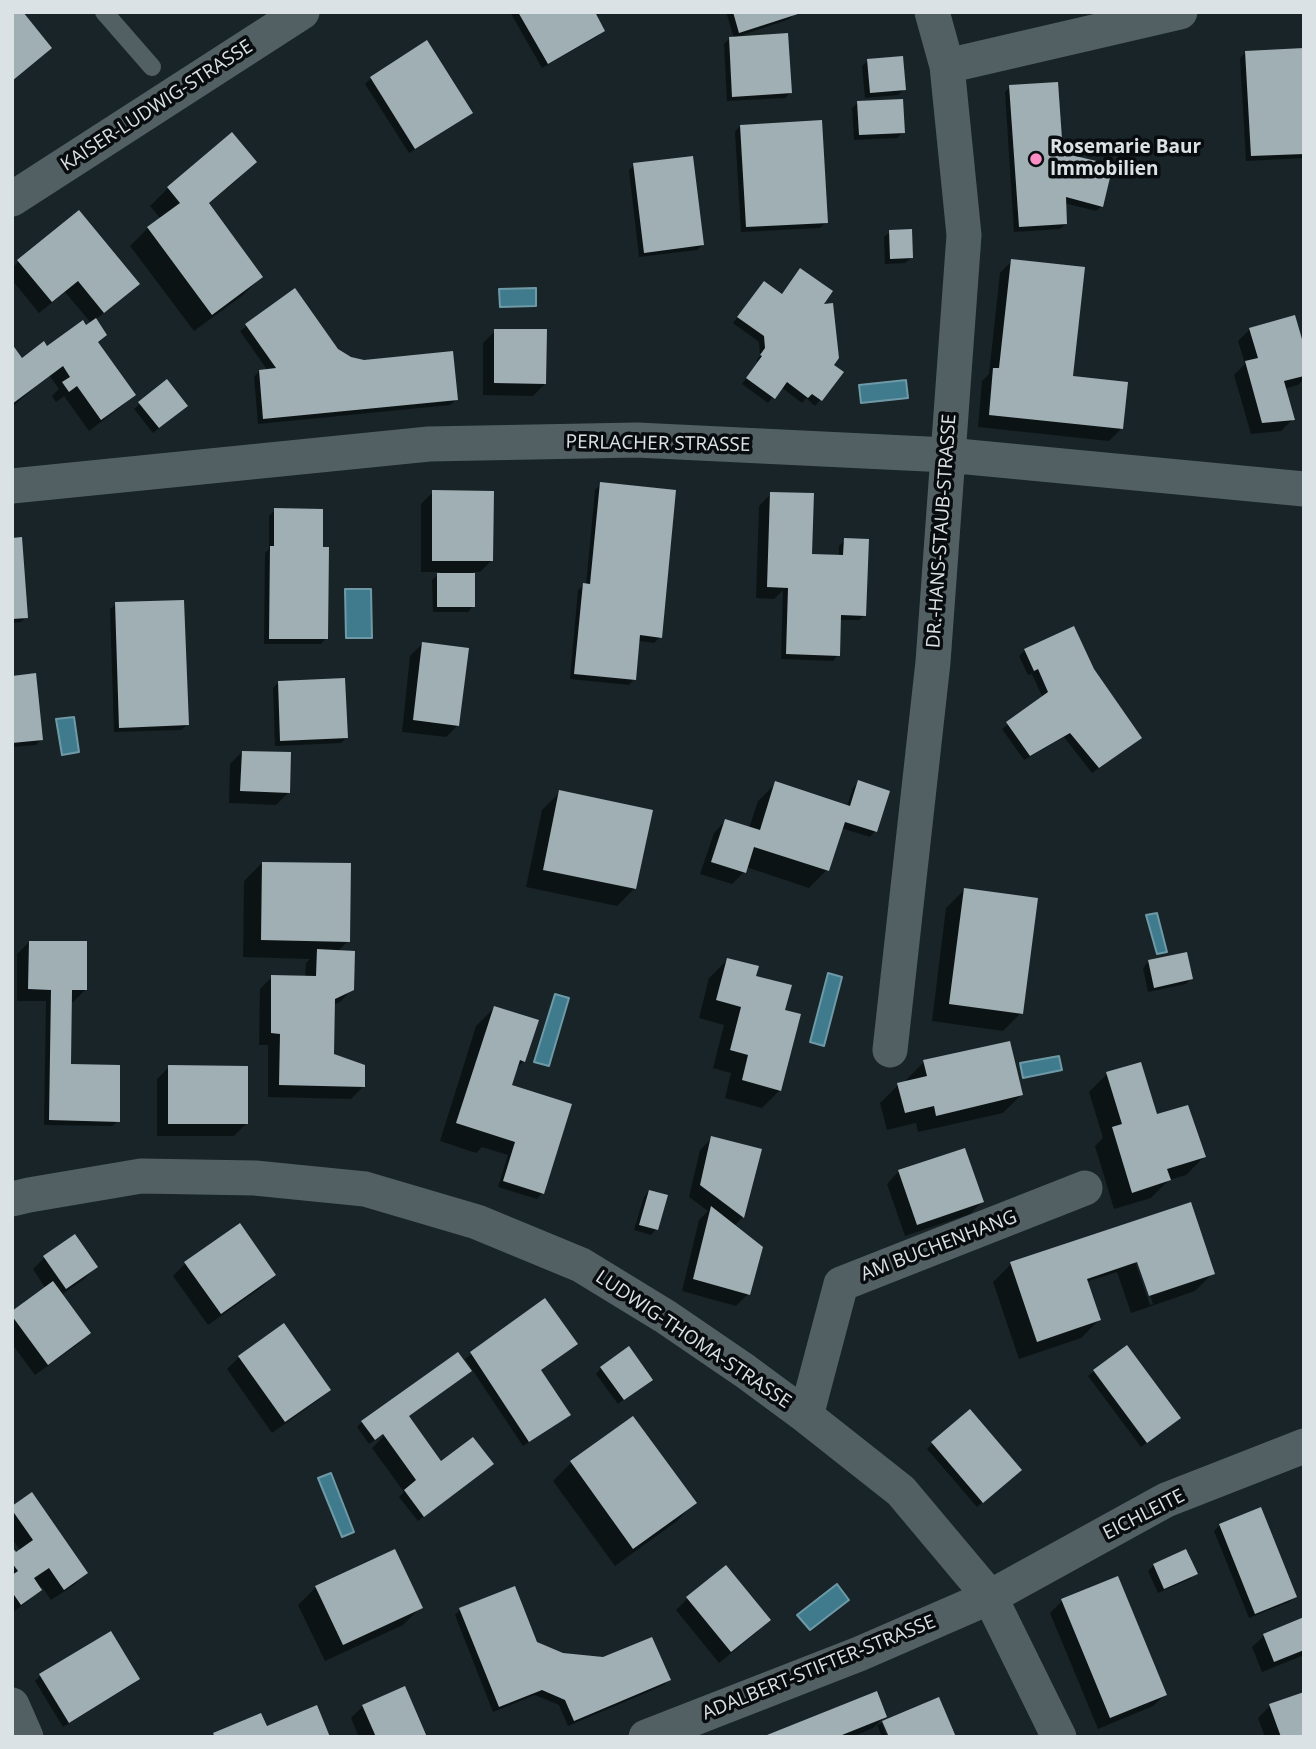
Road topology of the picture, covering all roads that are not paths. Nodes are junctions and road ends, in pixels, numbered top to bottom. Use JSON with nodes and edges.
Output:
{"nodes":[{"id":1,"x":104,"y":12,"type":"edge"},
{"id":2,"x":302,"y":12,"type":"edge"},
{"id":3,"x":932,"y":12,"type":"edge"},
{"id":4,"x":1180,"y":12,"type":"edge"},
{"id":5,"x":947,"y":66,"type":"junction"},
{"id":6,"x":152,"y":67,"type":"dead end"},
{"id":7,"x":12,"y":200,"type":"edge"},
{"id":8,"x":947,"y":455,"type":"junction"},
{"id":9,"x":12,"y":486,"type":"edge"},
{"id":10,"x":1304,"y":489,"type":"edge"},
{"id":11,"x":890,"y":1050,"type":"dead end"},
{"id":12,"x":1085,"y":1188,"type":"dead end"},
{"id":13,"x":12,"y":1199,"type":"edge"},
{"id":14,"x":806,"y":1416,"type":"junction"},
{"id":15,"x":1304,"y":1446,"type":"edge"},
{"id":16,"x":990,"y":1597,"type":"junction"},
{"id":17,"x":12,"y":1706,"type":"edge"},
{"id":18,"x":26,"y":1737,"type":"edge"},
{"id":19,"x":646,"y":1737,"type":"edge"},
{"id":20,"x":1059,"y":1737,"type":"edge"}],
"edges":[{"from":1,"to":6,"type":"lane"},
{"from":2,"to":7,"type":"street","name":"KAISER-LUDWIG-STRASSE"},
{"from":3,"to":5,"type":"street","name":"DR.-HANS-STAUB-STRASSE"},
{"from":4,"to":5,"type":"street"},
{"from":5,"to":8,"type":"street","name":"DR.-HANS-STAUB-STRASSE"},
{"from":8,"to":9,"type":"street","name":"PERLACHER STRASSE"},
{"from":8,"to":10,"type":"street","name":"PERLACHER STRASSE"},
{"from":8,"to":11,"type":"street","name":"DR.-HANS-STAUB-STRASSE"},
{"from":12,"to":14,"type":"street","name":"AM BUCHENHANG"},
{"from":13,"to":14,"type":"street","name":"LUDWIG-THOMA-STRASSE"},
{"from":14,"to":16,"type":"street","name":"LUDWIG-THOMA-STRASSE"},
{"from":15,"to":16,"type":"street","name":"EICHLEITE"},
{"from":16,"to":19,"type":"street","name":"ADALBERT-STIFTER-STRASSE"},
{"from":16,"to":20,"type":"street","name":"LUDWIG-THOMA-STRASSE"},
{"from":17,"to":18,"type":"street"}]}
